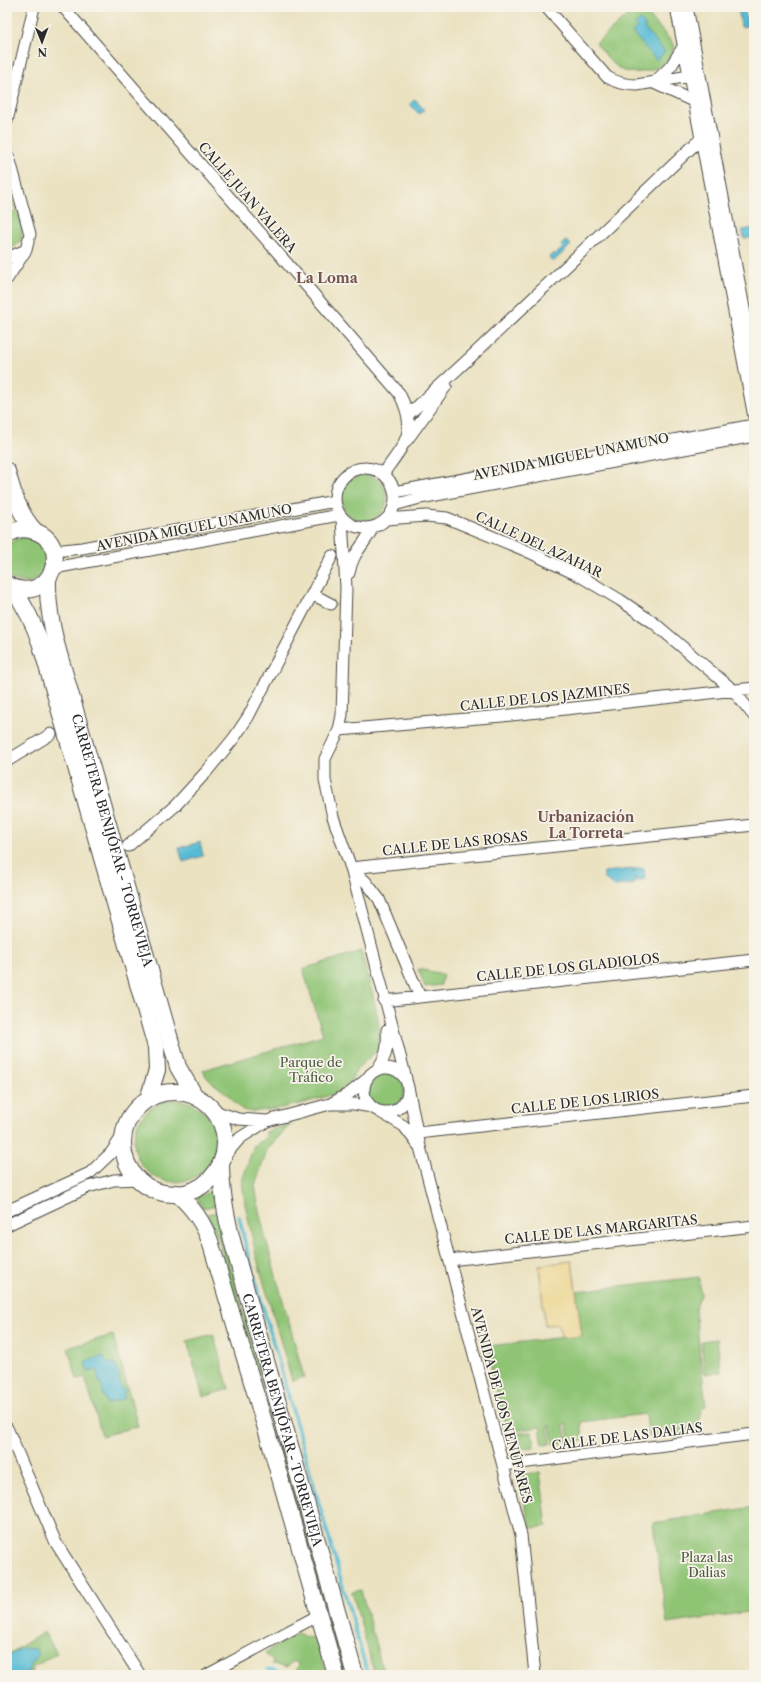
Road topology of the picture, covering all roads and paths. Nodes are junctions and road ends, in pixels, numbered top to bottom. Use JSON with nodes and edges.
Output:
{"nodes":[{"id":1,"x":34,"y":7,"type":"edge"},
{"id":2,"x":63,"y":7,"type":"edge"},
{"id":3,"x":546,"y":7,"type":"edge"},
{"id":4,"x":676,"y":7,"type":"edge"},
{"id":5,"x":687,"y":7,"type":"edge"},
{"id":6,"x":683,"y":48,"type":"junction"},
{"id":7,"x":694,"y":75,"type":"junction"},
{"id":8,"x":654,"y":83,"type":"junction"},
{"id":9,"x":695,"y":102,"type":"junction"},
{"id":10,"x":7,"y":121,"type":"edge"},
{"id":11,"x":710,"y":130,"type":"junction"},
{"id":12,"x":701,"y":138,"type":"junction"},
{"id":13,"x":7,"y":150,"type":"edge"},
{"id":14,"x":26,"y":250,"type":"junction"},
{"id":15,"x":7,"y":258,"type":"edge"},
{"id":16,"x":7,"y":279,"type":"edge"},
{"id":17,"x":474,"y":354,"type":"junction"},
{"id":18,"x":754,"y":361,"type":"edge"},
{"id":19,"x":408,"y":415,"type":"junction"},
{"id":20,"x":754,"y":417,"type":"edge"},
{"id":21,"x":754,"y":425,"type":"edge"},
{"id":22,"x":754,"y":436,"type":"edge"},
{"id":23,"x":405,"y":443,"type":"junction"},
{"id":24,"x":7,"y":471,"type":"edge"},
{"id":25,"x":383,"y":474,"type":"junction"},
{"id":26,"x":394,"y":492,"type":"junction"},
{"id":27,"x":335,"y":501,"type":"junction"},
{"id":28,"x":394,"y":505,"type":"junction"},
{"id":29,"x":341,"y":517,"type":"junction"},
{"id":30,"x":386,"y":519,"type":"junction"},
{"id":31,"x":373,"y":527,"type":"junction"},
{"id":32,"x":35,"y":531,"type":"junction"},
{"id":33,"x":7,"y":535,"type":"edge"},
{"id":34,"x":54,"y":551,"type":"junction"},
{"id":35,"x":332,"y":556,"type":"dead end"},
{"id":36,"x":51,"y":574,"type":"junction"},
{"id":37,"x":9,"y":588,"type":"edge"},
{"id":38,"x":346,"y":588,"type":"junction"},
{"id":39,"x":312,"y":594,"type":"junction"},
{"id":40,"x":331,"y":604,"type":"dead end"},
{"id":41,"x":754,"y":688,"type":"edge"},
{"id":42,"x":733,"y":690,"type":"junction"},
{"id":43,"x":754,"y":716,"type":"edge"},
{"id":44,"x":339,"y":730,"type":"junction"},
{"id":45,"x":51,"y":734,"type":"dead end"},
{"id":46,"x":7,"y":761,"type":"edge"},
{"id":47,"x":754,"y":825,"type":"edge"},
{"id":48,"x":128,"y":846,"type":"dead end"},
{"id":49,"x":351,"y":868,"type":"junction"},
{"id":50,"x":754,"y":960,"type":"edge"},
{"id":51,"x":420,"y":997,"type":"junction"},
{"id":52,"x":384,"y":1001,"type":"junction"},
{"id":53,"x":389,"y":1019,"type":"junction"},
{"id":54,"x":377,"y":1070,"type":"junction"},
{"id":55,"x":367,"y":1079,"type":"junction"},
{"id":56,"x":407,"y":1083,"type":"junction"},
{"id":57,"x":195,"y":1096,"type":"junction"},
{"id":58,"x":754,"y":1096,"type":"edge"},
{"id":59,"x":148,"y":1099,"type":"junction"},
{"id":60,"x":330,"y":1104,"type":"junction"},
{"id":61,"x":375,"y":1109,"type":"junction"},
{"id":62,"x":214,"y":1111,"type":"junction"},
{"id":63,"x":267,"y":1121,"type":"junction"},
{"id":64,"x":125,"y":1132,"type":"junction"},
{"id":65,"x":418,"y":1133,"type":"junction"},
{"id":66,"x":420,"y":1147,"type":"junction"},
{"id":67,"x":222,"y":1160,"type":"junction"},
{"id":68,"x":138,"y":1179,"type":"junction"},
{"id":69,"x":176,"y":1194,"type":"junction"},
{"id":70,"x":7,"y":1211,"type":"edge"},
{"id":71,"x":7,"y":1225,"type":"edge"},
{"id":72,"x":754,"y":1226,"type":"edge"},
{"id":73,"x":450,"y":1260,"type":"junction"},
{"id":74,"x":7,"y":1428,"type":"edge"},
{"id":75,"x":754,"y":1434,"type":"edge"},
{"id":76,"x":504,"y":1465,"type":"junction"},
{"id":77,"x":319,"y":1615,"type":"junction"},
{"id":78,"x":140,"y":1675,"type":"edge"},
{"id":79,"x":207,"y":1675,"type":"edge"},
{"id":80,"x":336,"y":1675,"type":"edge"},
{"id":81,"x":355,"y":1675,"type":"edge"},
{"id":82,"x":535,"y":1675,"type":"edge"}],
"edges":[{"from":1,"to":10,"type":"street"},
{"from":2,"to":19,"type":"street","name":"CALLE JUAN VALERA"},
{"from":3,"to":8,"type":"street"},
{"from":4,"to":6,"type":"street"},
{"from":5,"to":7,"type":"street"},
{"from":6,"to":7,"type":"street"},
{"from":6,"to":8,"type":"street"},
{"from":7,"to":8,"type":"street"},
{"from":7,"to":9,"type":"street"},
{"from":7,"to":11,"type":"street"},
{"from":8,"to":9,"type":"street"},
{"from":9,"to":12,"type":"street"},
{"from":11,"to":12,"type":"street"},
{"from":11,"to":18,"type":"street"},
{"from":12,"to":17,"type":"street"},
{"from":12,"to":20,"type":"street"},
{"from":13,"to":14,"type":"street"},
{"from":14,"to":15,"type":"street"},
{"from":14,"to":16,"type":"street"},
{"from":17,"to":19,"type":"street"},
{"from":17,"to":23,"type":"street"},
{"from":19,"to":23,"type":"street","name":"CALLE JUAN VALERA"},
{"from":21,"to":26,"type":"street"},
{"from":22,"to":28,"type":"street","name":"AVENIDA MIGUEL UNAMUNO"},
{"from":23,"to":25,"type":"street","name":"CALLE JUAN VALERA"},
{"from":24,"to":32,"type":"main road"},
{"from":25,"to":26,"type":"street"},
{"from":25,"to":27,"type":"street"},
{"from":26,"to":28,"type":"street"},
{"from":27,"to":29,"type":"street"},
{"from":27,"to":34,"type":"street","name":"AVENIDA MIGUEL UNAMUNO"},
{"from":28,"to":30,"type":"street"},
{"from":29,"to":31,"type":"street"},
{"from":29,"to":36,"type":"street","name":"AVENIDA MIGUEL UNAMUNO"},
{"from":29,"to":38,"type":"street","name":"AVENIDA DE LOS NENÚFARES"},
{"from":30,"to":31,"type":"street"},
{"from":30,"to":42,"type":"street","name":"CALLE DEL AZAHAR"},
{"from":31,"to":38,"type":"street","name":"AVENIDA DE LOS NENÚFARES"},
{"from":32,"to":33,"type":"main road"},
{"from":32,"to":34,"type":"main road"},
{"from":34,"to":36,"type":"main road","name":"CARRETERA BENIJÓFAR - TORREVIEJA"},
{"from":35,"to":39,"type":"street"},
{"from":36,"to":37,"type":"main road"},
{"from":36,"to":57,"type":"main road","name":"CARRETERA BENIJÓFAR - TORREVIEJA"},
{"from":37,"to":59,"type":"main road","name":"CARRETERA BENIJÓFAR - TORREVIEJA"},
{"from":38,"to":44,"type":"street","name":"AVENIDA DE LOS NENÚFARES"},
{"from":39,"to":40,"type":"street"},
{"from":39,"to":48,"type":"street"},
{"from":41,"to":42,"type":"street","name":"CALLE DE LOS JAZMINES"},
{"from":42,"to":43,"type":"street","name":"CALLE DEL AZAHAR"},
{"from":42,"to":44,"type":"street","name":"CALLE DE LOS JAZMINES"},
{"from":44,"to":49,"type":"street","name":"AVENIDA DE LOS NENÚFARES"},
{"from":45,"to":46,"type":"street"},
{"from":47,"to":49,"type":"street","name":"CALLE DE LAS ROSAS"},
{"from":49,"to":51,"type":"street","name":"AVENIDA DE LOS NENÚFARES"},
{"from":49,"to":52,"type":"street","name":"AVENIDA DE LOS NENÚFARES"},
{"from":50,"to":51,"type":"street","name":"CALLE DE LOS GLADIOLOS"},
{"from":51,"to":52,"type":"street","name":"CALLE DE LOS GLADIOLOS"},
{"from":52,"to":53,"type":"street","name":"AVENIDA DE LOS NENÚFARES"},
{"from":53,"to":54,"type":"street","name":"AVENIDA DE LOS NENÚFARES"},
{"from":53,"to":56,"type":"street","name":"AVENIDA DE LOS NENÚFARES"},
{"from":54,"to":55,"type":"street"},
{"from":54,"to":56,"type":"street"},
{"from":55,"to":60,"type":"street"},
{"from":55,"to":61,"type":"street"},
{"from":56,"to":61,"type":"street"},
{"from":56,"to":65,"type":"street","name":"AVENIDA DE LOS NENÚFARES"},
{"from":57,"to":59,"type":"main road"},
{"from":57,"to":62,"type":"main road"},
{"from":58,"to":65,"type":"street","name":"CALLE DE LOS LIRIOS"},
{"from":59,"to":64,"type":"main road"},
{"from":60,"to":61,"type":"street"},
{"from":60,"to":63,"type":"street"},
{"from":61,"to":66,"type":"street","name":"AVENIDA DE LOS NENÚFARES"},
{"from":62,"to":63,"type":"street"},
{"from":62,"to":67,"type":"main road"},
{"from":63,"to":67,"type":"street"},
{"from":64,"to":68,"type":"main road"},
{"from":64,"to":70,"type":"street"},
{"from":65,"to":66,"type":"street","name":"AVENIDA DE LOS NENÚFARES"},
{"from":66,"to":73,"type":"street","name":"AVENIDA DE LOS NENÚFARES"},
{"from":67,"to":69,"type":"main road"},
{"from":67,"to":81,"type":"main road","name":"CARRETERA BENIJÓFAR - TORREVIEJA"},
{"from":68,"to":69,"type":"main road"},
{"from":68,"to":71,"type":"street"},
{"from":69,"to":77,"type":"main road","name":"CARRETERA BENIJÓFAR - TORREVIEJA"},
{"from":72,"to":73,"type":"street","name":"CALLE DE LAS MARGARITAS"},
{"from":73,"to":76,"type":"street","name":"AVENIDA DE LOS NENÚFARES"},
{"from":74,"to":78,"type":"street"},
{"from":75,"to":76,"type":"street","name":"CALLE DE LAS DALIAS"},
{"from":76,"to":82,"type":"street","name":"AVENIDA DE LOS NENÚFARES"},
{"from":77,"to":79,"type":"street"},
{"from":77,"to":80,"type":"main road","name":"CARRETERA BENIJÓFAR - TORREVIEJA"}]}
